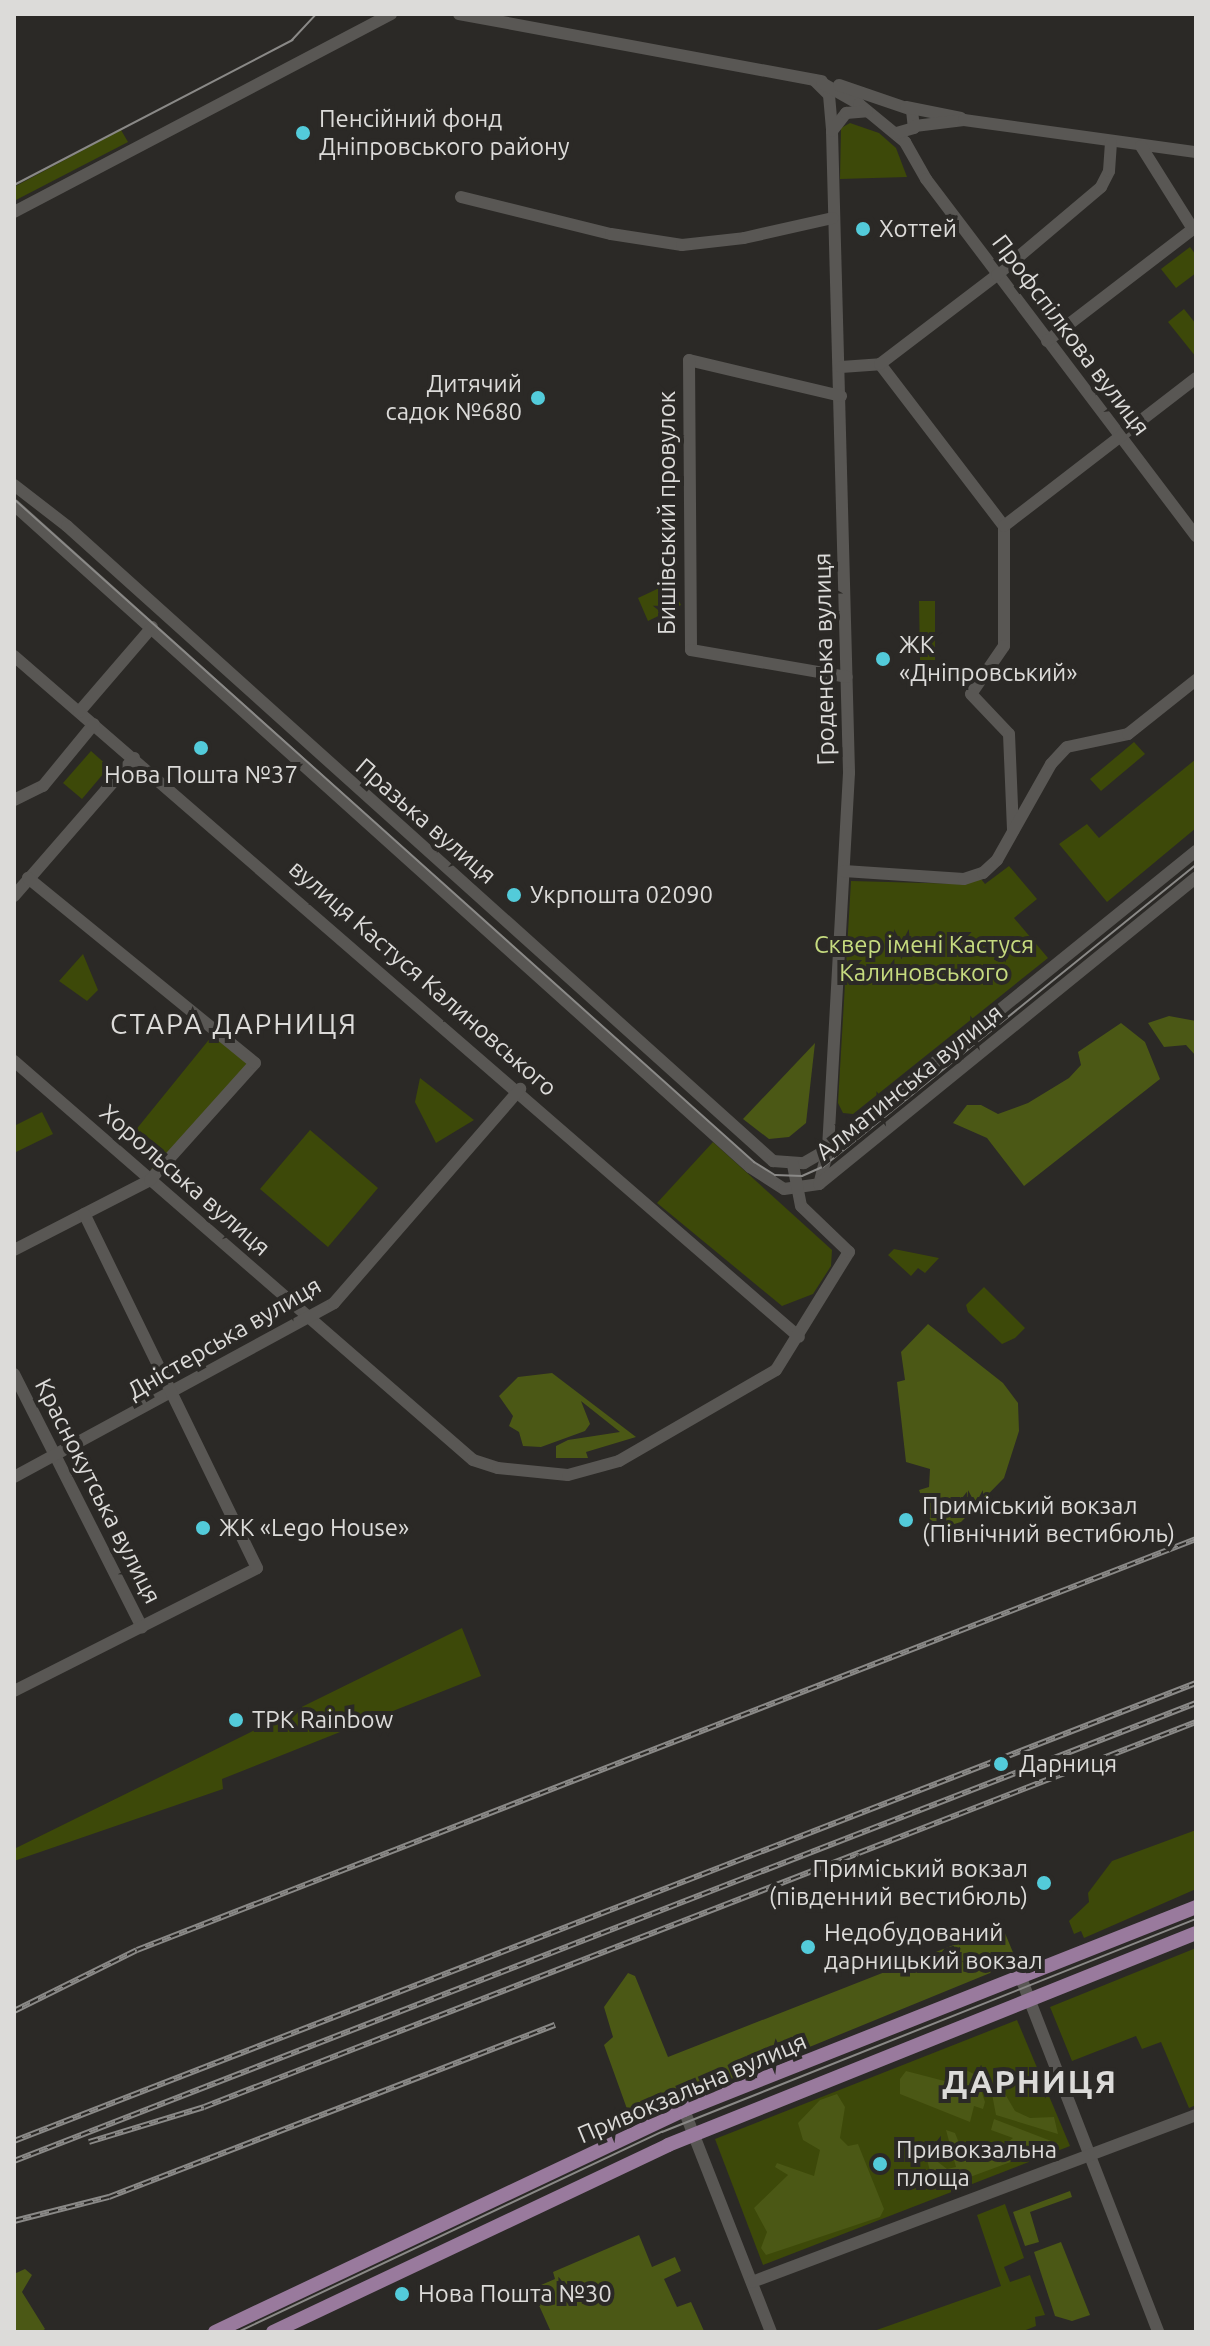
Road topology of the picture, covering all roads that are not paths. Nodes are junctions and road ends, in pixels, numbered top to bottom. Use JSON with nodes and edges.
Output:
{"nodes":[{"id":1,"x":391,"y":14,"type":"edge"},
{"id":2,"x":459,"y":14,"type":"edge"},
{"id":3,"x":814,"y":80,"type":"junction"},
{"id":4,"x":905,"y":106,"type":"junction"},
{"id":5,"x":869,"y":111,"type":"junction"},
{"id":6,"x":964,"y":120,"type":"junction"},
{"id":7,"x":915,"y":127,"type":"junction"},
{"id":8,"x":832,"y":131,"type":"junction"},
{"id":9,"x":893,"y":132,"type":"junction"},
{"id":10,"x":1111,"y":143,"type":"junction"},
{"id":11,"x":1141,"y":146,"type":"junction"},
{"id":12,"x":1196,"y":152,"type":"edge"},
{"id":13,"x":915,"y":159,"type":"junction"},
{"id":14,"x":461,"y":197,"type":"dead end"},
{"id":15,"x":14,"y":212,"type":"edge"},
{"id":16,"x":833,"y":218,"type":"junction"},
{"id":17,"x":997,"y":275,"type":"junction"},
{"id":18,"x":1047,"y":341,"type":"junction"},
{"id":19,"x":880,"y":364,"type":"junction"},
{"id":20,"x":841,"y":367,"type":"junction"},
{"id":21,"x":1196,"y":378,"type":"edge"},
{"id":22,"x":841,"y":396,"type":"junction"},
{"id":23,"x":1121,"y":437,"type":"junction"},
{"id":24,"x":14,"y":485,"type":"edge"},
{"id":25,"x":14,"y":505,"type":"edge"},
{"id":26,"x":1004,"y":526,"type":"junction"},
{"id":27,"x":1196,"y":536,"type":"edge"},
{"id":28,"x":152,"y":627,"type":"junction"},
{"id":29,"x":14,"y":656,"type":"edge"},
{"id":30,"x":847,"y":677,"type":"junction"},
{"id":31,"x":1196,"y":680,"type":"edge"},
{"id":32,"x":79,"y":712,"type":"junction"},
{"id":33,"x":94,"y":724,"type":"junction"},
{"id":34,"x":134,"y":758,"type":"junction"},
{"id":35,"x":14,"y":800,"type":"edge"},
{"id":36,"x":1013,"y":831,"type":"junction"},
{"id":37,"x":1196,"y":851,"type":"edge"},
{"id":38,"x":844,"y":871,"type":"junction"},
{"id":39,"x":28,"y":878,"type":"junction"},
{"id":40,"x":1196,"y":878,"type":"edge"},
{"id":41,"x":14,"y":896,"type":"edge"},
{"id":42,"x":14,"y":1061,"type":"edge"},
{"id":43,"x":520,"y":1089,"type":"junction"},
{"id":44,"x":828,"y":1149,"type":"junction"},
{"id":45,"x":793,"y":1165,"type":"junction"},
{"id":46,"x":150,"y":1180,"type":"junction"},
{"id":47,"x":819,"y":1184,"type":"junction"},
{"id":48,"x":795,"y":1189,"type":"junction"},
{"id":49,"x":84,"y":1214,"type":"junction"},
{"id":50,"x":14,"y":1250,"type":"edge"},
{"id":51,"x":312,"y":1317,"type":"junction"},
{"id":52,"x":799,"y":1337,"type":"junction"},
{"id":53,"x":14,"y":1374,"type":"edge"},
{"id":54,"x":170,"y":1392,"type":"junction"},
{"id":55,"x":54,"y":1456,"type":"junction"},
{"id":56,"x":14,"y":1477,"type":"edge"},
{"id":57,"x":142,"y":1627,"type":"junction"},
{"id":58,"x":14,"y":1691,"type":"edge"},
{"id":59,"x":1196,"y":1907,"type":"edge"},
{"id":60,"x":1196,"y":1933,"type":"edge"},
{"id":61,"x":1021,"y":1978,"type":"junction"},
{"id":62,"x":1030,"y":1999,"type":"junction"},
{"id":63,"x":684,"y":2110,"type":"junction"},
{"id":64,"x":1196,"y":2115,"type":"edge"},
{"id":65,"x":694,"y":2134,"type":"junction"},
{"id":66,"x":1090,"y":2155,"type":"junction"},
{"id":67,"x":752,"y":2282,"type":"junction"},
{"id":68,"x":215,"y":2332,"type":"edge"},
{"id":69,"x":273,"y":2332,"type":"edge"},
{"id":70,"x":771,"y":2332,"type":"edge"},
{"id":71,"x":1158,"y":2332,"type":"edge"}],
"edges":[{"from":1,"to":15,"type":"street"},
{"from":2,"to":3,"type":"street"},
{"from":3,"to":4,"type":"street"},
{"from":3,"to":5,"type":"street","name":"Профспілкова вулиця"},
{"from":3,"to":8,"type":"street","name":"Гроденська вулиця"},
{"from":4,"to":6,"type":"street"},
{"from":4,"to":7,"type":"street"},
{"from":4,"to":9,"type":"street"},
{"from":5,"to":8,"type":"street"},
{"from":5,"to":9,"type":"street","name":"Профспілкова вулиця"},
{"from":6,"to":7,"type":"street"},
{"from":6,"to":10,"type":"street"},
{"from":7,"to":9,"type":"street"},
{"from":7,"to":13,"type":"street"},
{"from":8,"to":16,"type":"street","name":"Гроденська вулиця"},
{"from":9,"to":13,"type":"street","name":"Профспілкова вулиця"},
{"from":10,"to":11,"type":"street"},
{"from":10,"to":17,"type":"street"},
{"from":11,"to":12,"type":"street"},
{"from":11,"to":18,"type":"street"},
{"from":13,"to":17,"type":"street","name":"Профспілкова вулиця"},
{"from":14,"to":16,"type":"street"},
{"from":16,"to":20,"type":"street","name":"Гроденська вулиця"},
{"from":17,"to":18,"type":"street","name":"Профспілкова вулиця"},
{"from":17,"to":19,"type":"street"},
{"from":18,"to":23,"type":"street","name":"Профспілкова вулиця"},
{"from":19,"to":20,"type":"street"},
{"from":19,"to":26,"type":"street"},
{"from":20,"to":22,"type":"street","name":"Гроденська вулиця"},
{"from":21,"to":23,"type":"street"},
{"from":22,"to":30,"type":"street","name":"Гроденська вулиця"},
{"from":22,"to":30,"type":"street","name":"Бишівський провулок"},
{"from":23,"to":26,"type":"street"},
{"from":23,"to":27,"type":"street","name":"Профспілкова вулиця"},
{"from":24,"to":45,"type":"street","name":"Празька вулиця"},
{"from":25,"to":28,"type":"street","name":"Празька вулиця"},
{"from":26,"to":36,"type":"street"},
{"from":28,"to":32,"type":"street"},
{"from":28,"to":48,"type":"street","name":"Празька вулиця"},
{"from":29,"to":32,"type":"street","name":"вулиця Кастуся Калиновського"},
{"from":30,"to":38,"type":"street","name":"Гроденська вулиця"},
{"from":31,"to":36,"type":"street"},
{"from":32,"to":33,"type":"street","name":"вулиця Кастуся Калиновського"},
{"from":33,"to":34,"type":"street","name":"вулиця Кастуся Калиновського"},
{"from":33,"to":35,"type":"street"},
{"from":34,"to":39,"type":"street"},
{"from":34,"to":43,"type":"street","name":"вулиця Кастуся Калиновського"},
{"from":36,"to":38,"type":"street"},
{"from":37,"to":44,"type":"street","name":"Алматинська вулиця"},
{"from":38,"to":44,"type":"street","name":"Гроденська вулиця"},
{"from":39,"to":41,"type":"street"},
{"from":39,"to":46,"type":"street"},
{"from":40,"to":47,"type":"street","name":"Алматинська вулиця"},
{"from":42,"to":46,"type":"street","name":"Хорольська вулиця"},
{"from":43,"to":51,"type":"street","name":"Дністерська вулиця"},
{"from":43,"to":52,"type":"street","name":"вулиця Кастуся Калиновського"},
{"from":44,"to":45,"type":"street","name":"Алматинська вулиця"},
{"from":44,"to":47,"type":"street","name":"Гроденська вулиця"},
{"from":45,"to":48,"type":"street"},
{"from":46,"to":49,"type":"street"},
{"from":46,"to":51,"type":"street","name":"Хорольська вулиця"},
{"from":47,"to":48,"type":"street","name":"Алматинська вулиця"},
{"from":48,"to":52,"type":"street"},
{"from":49,"to":50,"type":"street"},
{"from":49,"to":54,"type":"street"},
{"from":51,"to":52,"type":"street","name":"Хорольська вулиця"},
{"from":51,"to":54,"type":"street","name":"Дністерська вулиця"},
{"from":53,"to":55,"type":"street","name":"Краснокутська вулиця"},
{"from":54,"to":55,"type":"street","name":"Дністерська вулиця"},
{"from":54,"to":57,"type":"street"},
{"from":55,"to":56,"type":"street","name":"Дністерська вулиця"},
{"from":55,"to":57,"type":"street","name":"Краснокутська вулиця"},
{"from":57,"to":58,"type":"street"},
{"from":59,"to":61,"type":"main road","name":"Привокзальна вулиця"},
{"from":60,"to":62,"type":"main road","name":"Привокзальна вулиця"},
{"from":61,"to":62,"type":"street"},
{"from":61,"to":63,"type":"main road","name":"Привокзальна вулиця"},
{"from":62,"to":65,"type":"main road","name":"Привокзальна вулиця"},
{"from":62,"to":66,"type":"street"},
{"from":63,"to":65,"type":"street"},
{"from":63,"to":68,"type":"main road","name":"Привокзальна вулиця"},
{"from":64,"to":66,"type":"street"},
{"from":65,"to":67,"type":"street"},
{"from":65,"to":69,"type":"main road","name":"Привокзальна вулиця"},
{"from":66,"to":67,"type":"street"},
{"from":66,"to":71,"type":"street"},
{"from":67,"to":70,"type":"street"}]}
